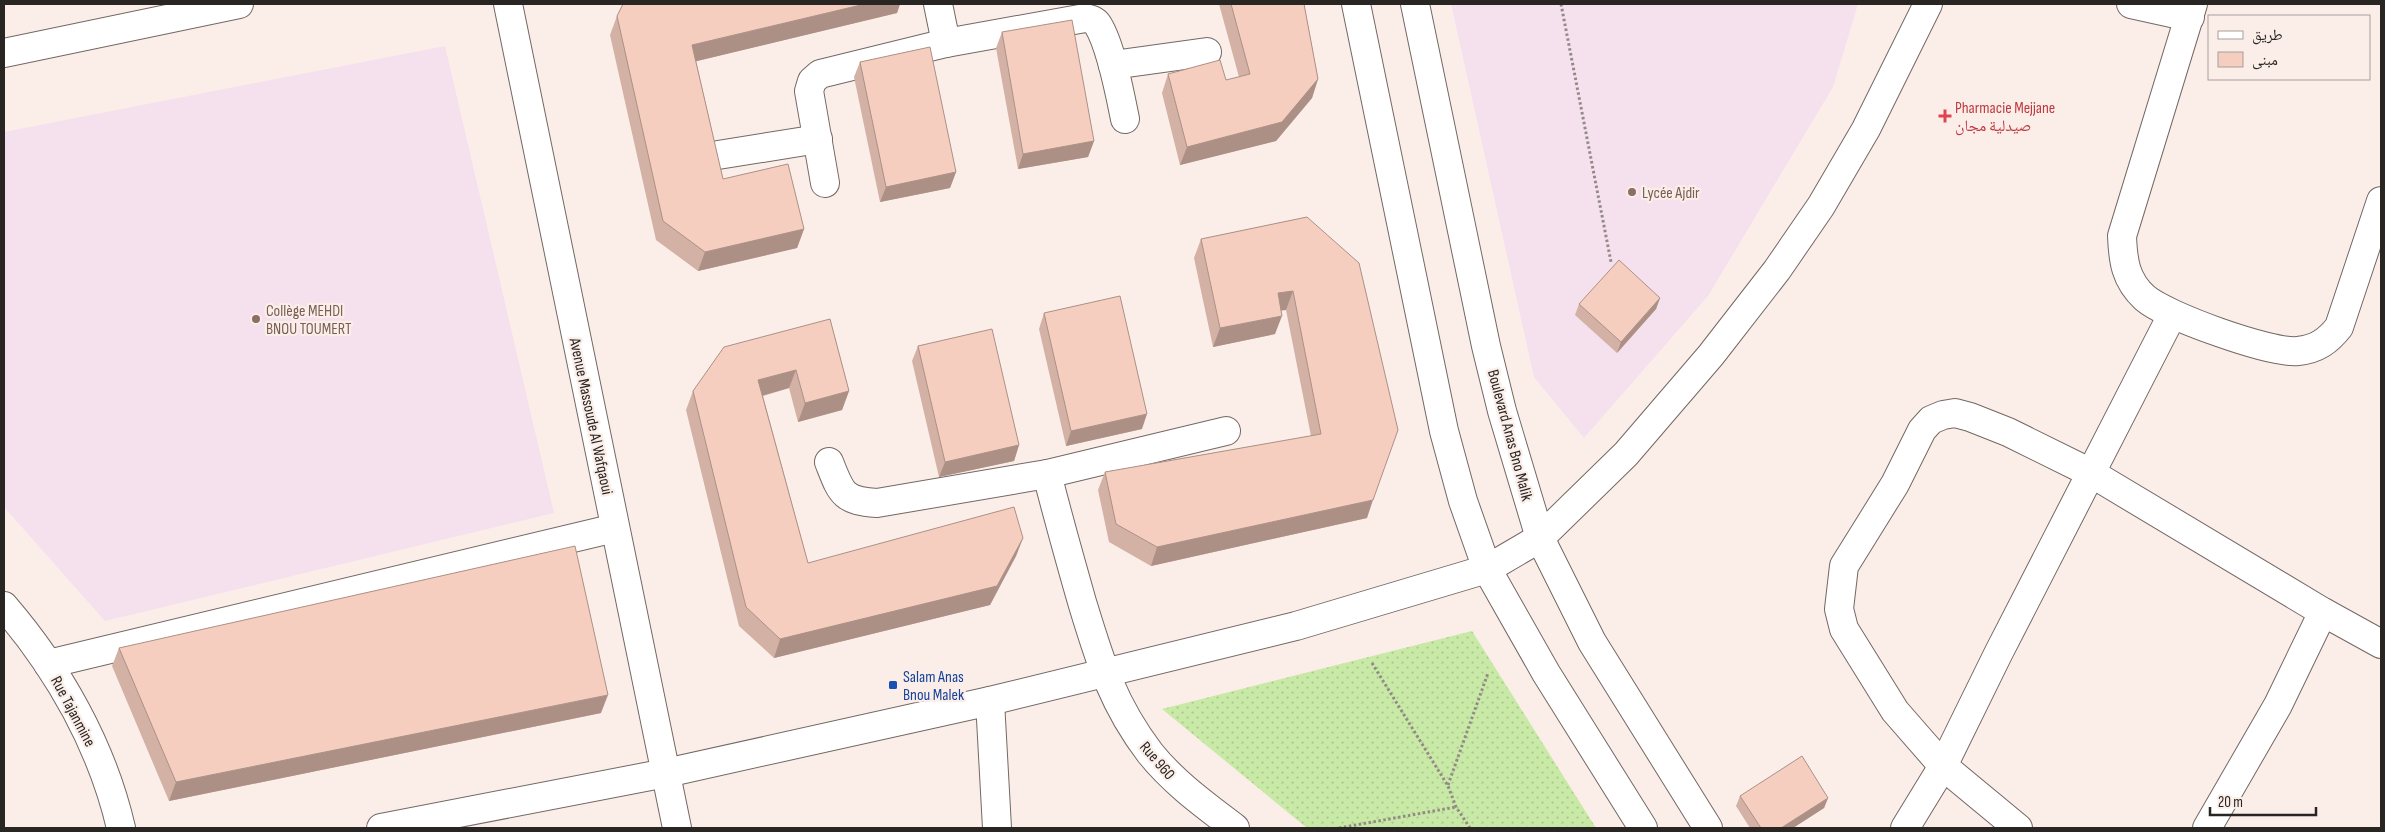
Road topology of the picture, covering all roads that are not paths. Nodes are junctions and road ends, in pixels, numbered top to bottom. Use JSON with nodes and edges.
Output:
{"nodes":[{"id":1,"x":239,"y":4,"type":"edge"},
{"id":2,"x":508,"y":4,"type":"edge"},
{"id":3,"x":938,"y":4,"type":"edge"},
{"id":4,"x":1356,"y":4,"type":"edge"},
{"id":5,"x":1415,"y":4,"type":"edge"},
{"id":6,"x":1928,"y":4,"type":"edge"},
{"id":7,"x":2130,"y":4,"type":"edge"},
{"id":8,"x":2192,"y":10,"type":"edge"},
{"id":9,"x":946,"y":43,"type":"junction"},
{"id":10,"x":4,"y":52,"type":"edge"},
{"id":11,"x":1207,"y":52,"type":"dead end"},
{"id":12,"x":1113,"y":65,"type":"junction"},
{"id":13,"x":1126,"y":119,"type":"dead end"},
{"id":14,"x":818,"y":140,"type":"junction"},
{"id":15,"x":718,"y":155,"type":"edge"},
{"id":16,"x":825,"y":183,"type":"dead end"},
{"id":17,"x":2381,"y":201,"type":"edge"},
{"id":18,"x":2172,"y":315,"type":"junction"},
{"id":19,"x":1226,"y":431,"type":"dead end"},
{"id":20,"x":829,"y":462,"type":"dead end"},
{"id":21,"x":2091,"y":473,"type":"junction"},
{"id":22,"x":1047,"y":474,"type":"junction"},
{"id":23,"x":615,"y":528,"type":"junction"},
{"id":24,"x":1540,"y":538,"type":"junction"},
{"id":25,"x":1487,"y":570,"type":"junction"},
{"id":26,"x":4,"y":606,"type":"edge"},
{"id":27,"x":2323,"y":612,"type":"junction"},
{"id":28,"x":2381,"y":644,"type":"edge"},
{"id":29,"x":48,"y":664,"type":"junction"},
{"id":30,"x":1103,"y":673,"type":"junction"},
{"id":31,"x":990,"y":701,"type":"junction"},
{"id":32,"x":1943,"y":766,"type":"junction"},
{"id":33,"x":666,"y":773,"type":"junction"},
{"id":34,"x":1222,"y":824,"type":"edge"},
{"id":35,"x":121,"y":828,"type":"edge"},
{"id":36,"x":381,"y":828,"type":"edge"},
{"id":37,"x":677,"y":828,"type":"edge"},
{"id":38,"x":996,"y":828,"type":"edge"},
{"id":39,"x":1643,"y":828,"type":"edge"},
{"id":40,"x":1708,"y":828,"type":"edge"},
{"id":41,"x":1905,"y":828,"type":"edge"},
{"id":42,"x":2018,"y":828,"type":"edge"},
{"id":43,"x":2207,"y":828,"type":"edge"}],
"edges":[{"from":1,"to":10,"type":"street"},
{"from":2,"to":23,"type":"street","name":"Avenue Massoude Al Wafqaoui"},
{"from":3,"to":9,"type":"street"},
{"from":4,"to":25,"type":"street"},
{"from":5,"to":24,"type":"street","name":"Boulevard Anas Bno Malik"},
{"from":6,"to":24,"type":"street"},
{"from":7,"to":8,"type":"street"},
{"from":8,"to":18,"type":"street"},
{"from":9,"to":12,"type":"street"},
{"from":9,"to":14,"type":"street"},
{"from":11,"to":12,"type":"street"},
{"from":12,"to":13,"type":"street"},
{"from":14,"to":15,"type":"street"},
{"from":14,"to":16,"type":"street"},
{"from":17,"to":18,"type":"street"},
{"from":18,"to":21,"type":"street"},
{"from":19,"to":22,"type":"street"},
{"from":20,"to":22,"type":"street"},
{"from":21,"to":27,"type":"street"},
{"from":21,"to":32,"type":"street"},
{"from":21,"to":32,"type":"street"},
{"from":22,"to":30,"type":"street","name":"Rue 960"},
{"from":23,"to":29,"type":"street"},
{"from":23,"to":33,"type":"street","name":"Avenue Massoude Al Wafqaoui"},
{"from":24,"to":25,"type":"street"},
{"from":24,"to":40,"type":"street","name":"Boulevard Anas Bno Malik"},
{"from":25,"to":30,"type":"street"},
{"from":25,"to":39,"type":"street"},
{"from":26,"to":29,"type":"street","name":"Rue Tajanmine"},
{"from":27,"to":28,"type":"street"},
{"from":27,"to":43,"type":"street"},
{"from":29,"to":35,"type":"street","name":"Rue Tajanmine"},
{"from":30,"to":31,"type":"street"},
{"from":30,"to":34,"type":"street","name":"Rue 960"},
{"from":31,"to":33,"type":"street"},
{"from":31,"to":38,"type":"street"},
{"from":32,"to":41,"type":"street"},
{"from":32,"to":42,"type":"street"},
{"from":33,"to":36,"type":"street"},
{"from":33,"to":37,"type":"street","name":"Avenue Massoude Al Wafqaoui"}]}
